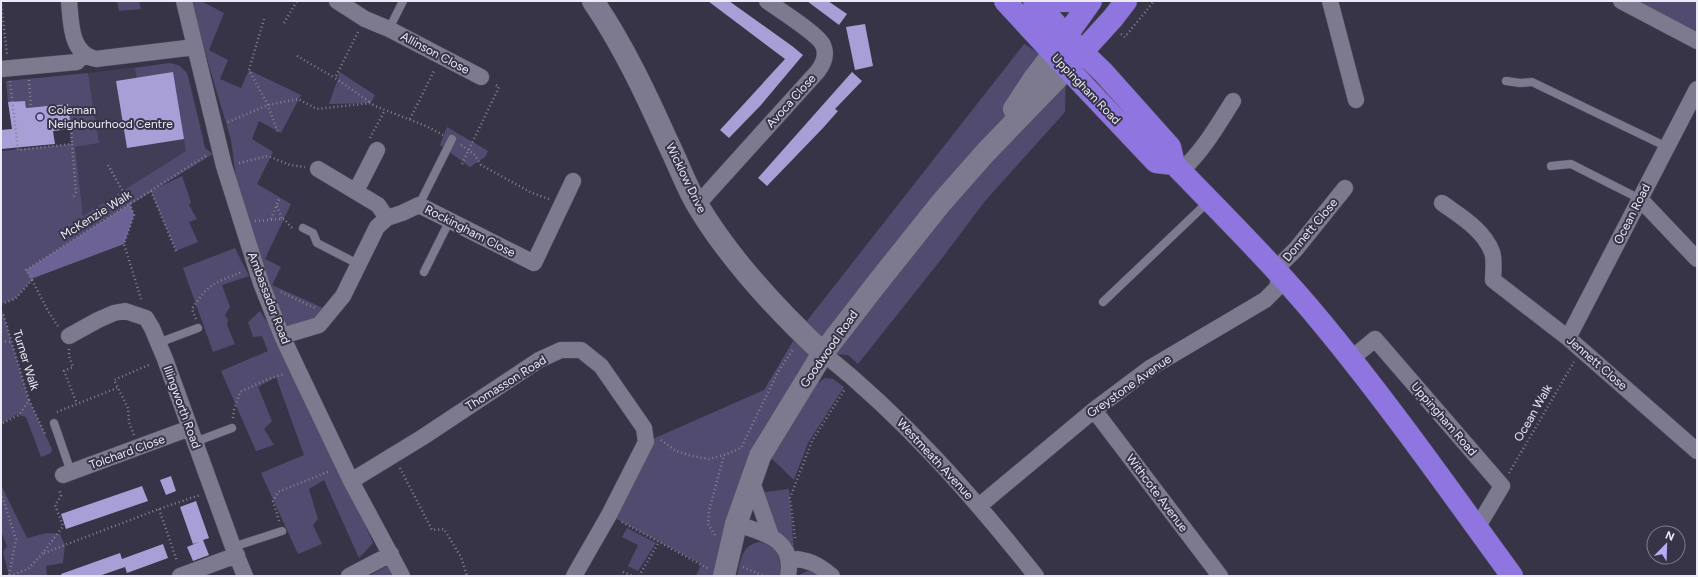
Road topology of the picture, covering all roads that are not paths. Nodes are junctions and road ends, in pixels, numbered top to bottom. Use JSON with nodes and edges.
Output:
{"nodes":[{"id":1,"x":69,"y":1,"type":"edge"},
{"id":2,"x":184,"y":1,"type":"edge"},
{"id":3,"x":337,"y":1,"type":"edge"},
{"id":4,"x":403,"y":1,"type":"edge"},
{"id":5,"x":767,"y":1,"type":"edge"},
{"id":6,"x":1005,"y":1,"type":"edge"},
{"id":7,"x":1034,"y":1,"type":"edge"},
{"id":8,"x":1060,"y":1,"type":"edge"},
{"id":9,"x":1072,"y":1,"type":"edge"},
{"id":10,"x":1092,"y":1,"type":"edge"},
{"id":11,"x":1126,"y":1,"type":"edge"},
{"id":12,"x":1330,"y":1,"type":"edge"},
{"id":13,"x":1621,"y":1,"type":"edge"},
{"id":14,"x":600,"y":3,"type":"edge"},
{"id":15,"x":389,"y":29,"type":"junction"},
{"id":16,"x":1066,"y":36,"type":"junction"},
{"id":17,"x":1697,"y":42,"type":"edge"},
{"id":18,"x":195,"y":47,"type":"junction"},
{"id":19,"x":1082,"y":52,"type":"junction"},
{"id":20,"x":83,"y":54,"type":"junction"},
{"id":21,"x":1060,"y":61,"type":"junction"},
{"id":22,"x":5,"y":69,"type":"edge"},
{"id":23,"x":481,"y":77,"type":"road end"},
{"id":24,"x":1506,"y":81,"type":"dead end"},
{"id":25,"x":1697,"y":89,"type":"edge"},
{"id":26,"x":1356,"y":100,"type":"dead end"},
{"id":27,"x":1233,"y":101,"type":"dead end"},
{"id":28,"x":452,"y":139,"type":"road end"},
{"id":29,"x":1667,"y":146,"type":"junction"},
{"id":30,"x":377,"y":150,"type":"road end"},
{"id":31,"x":1551,"y":166,"type":"dead end"},
{"id":32,"x":1178,"y":168,"type":"junction"},
{"id":33,"x":318,"y":169,"type":"road end"},
{"id":34,"x":573,"y":181,"type":"dead end"},
{"id":35,"x":1345,"y":188,"type":"dead end"},
{"id":36,"x":356,"y":191,"type":"junction"},
{"id":37,"x":1640,"y":199,"type":"junction"},
{"id":38,"x":1209,"y":201,"type":"junction"},
{"id":39,"x":1442,"y":203,"type":"dead end"},
{"id":40,"x":418,"y":205,"type":"junction"},
{"id":41,"x":697,"y":205,"type":"junction"},
{"id":42,"x":387,"y":218,"type":"junction"},
{"id":43,"x":450,"y":220,"type":"junction"},
{"id":44,"x":303,"y":228,"type":"dead end"},
{"id":45,"x":1697,"y":259,"type":"edge"},
{"id":46,"x":358,"y":264,"type":"junction"},
{"id":47,"x":424,"y":272,"type":"dead end"},
{"id":48,"x":1280,"y":275,"type":"junction"},
{"id":49,"x":1103,"y":302,"type":"dead end"},
{"id":50,"x":198,"y":328,"type":"road end"},
{"id":51,"x":68,"y":336,"type":"road end"},
{"id":52,"x":282,"y":336,"type":"junction"},
{"id":53,"x":1568,"y":338,"type":"junction"},
{"id":54,"x":158,"y":343,"type":"junction"},
{"id":55,"x":823,"y":353,"type":"junction"},
{"id":56,"x":1351,"y":359,"type":"junction"},
{"id":57,"x":1094,"y":410,"type":"junction"},
{"id":58,"x":54,"y":423,"type":"dead end"},
{"id":59,"x":232,"y":428,"type":"road end"},
{"id":60,"x":193,"y":435,"type":"junction"},
{"id":61,"x":1697,"y":451,"type":"edge"},
{"id":62,"x":67,"y":474,"type":"joint"},
{"id":63,"x":751,"y":479,"type":"junction"},
{"id":64,"x":351,"y":481,"type":"junction"},
{"id":65,"x":979,"y":506,"type":"junction"},
{"id":66,"x":736,"y":524,"type":"junction"},
{"id":67,"x":1477,"y":528,"type":"junction"},
{"id":68,"x":282,"y":531,"type":"road end"},
{"id":69,"x":771,"y":536,"type":"junction"},
{"id":70,"x":235,"y":551,"type":"junction"},
{"id":71,"x":391,"y":554,"type":"junction"},
{"id":72,"x":794,"y":558,"type":"junction"},
{"id":73,"x":722,"y":570,"type":"edge"},
{"id":74,"x":181,"y":576,"type":"edge"},
{"id":75,"x":245,"y":576,"type":"edge"},
{"id":76,"x":349,"y":576,"type":"edge"},
{"id":77,"x":402,"y":576,"type":"edge"},
{"id":78,"x":574,"y":576,"type":"edge"},
{"id":79,"x":788,"y":576,"type":"edge"},
{"id":80,"x":832,"y":576,"type":"edge"},
{"id":81,"x":1036,"y":576,"type":"edge"},
{"id":82,"x":1220,"y":576,"type":"edge"},
{"id":83,"x":1512,"y":576,"type":"edge"}],
"edges":[{"from":1,"to":20,"type":"street"},
{"from":2,"to":18,"type":"street","name":"Ambassador Road"},
{"from":3,"to":15,"type":"street","name":"Allinson Close"},
{"from":4,"to":15,"type":"lane","name":"Allinson Close"},
{"from":5,"to":41,"type":"street","name":"Avoca Close"},
{"from":6,"to":21,"type":"highway","name":"Uppingham Road"},
{"from":7,"to":16,"type":"highway","name":"Uppingham Road"},
{"from":8,"to":9,"type":"highway"},
{"from":10,"to":16,"type":"highway"},
{"from":11,"to":19,"type":"highway"},
{"from":12,"to":26,"type":"street"},
{"from":13,"to":17,"type":"street"},
{"from":14,"to":41,"type":"street","name":"Wicklow Drive"},
{"from":15,"to":23,"type":"street","name":"Allinson Close"},
{"from":16,"to":19,"type":"highway","name":"Uppingham Road"},
{"from":16,"to":21,"type":"street","name":"Goodwood Road"},
{"from":18,"to":20,"type":"street"},
{"from":18,"to":52,"type":"street","name":"Ambassador Road"},
{"from":19,"to":21,"type":"highway"},
{"from":19,"to":32,"type":"highway","name":"Uppingham Road"},
{"from":20,"to":22,"type":"street"},
{"from":21,"to":32,"type":"highway","name":"Uppingham Road"},
{"from":21,"to":55,"type":"street","name":"Goodwood Road"},
{"from":24,"to":29,"type":"lane"},
{"from":25,"to":29,"type":"street","name":"Ocean Road"},
{"from":27,"to":32,"type":"street"},
{"from":28,"to":40,"type":"lane"},
{"from":29,"to":37,"type":"street","name":"Ocean Road"},
{"from":30,"to":36,"type":"street"},
{"from":31,"to":37,"type":"lane"},
{"from":32,"to":38,"type":"highway","name":"Uppingham Road"},
{"from":33,"to":36,"type":"street"},
{"from":34,"to":43,"type":"street","name":"Rockingham Close"},
{"from":35,"to":48,"type":"street","name":"Donnett Close"},
{"from":36,"to":42,"type":"street"},
{"from":37,"to":45,"type":"street"},
{"from":37,"to":53,"type":"street","name":"Ocean Road"},
{"from":38,"to":48,"type":"highway","name":"Uppingham Road"},
{"from":38,"to":49,"type":"lane"},
{"from":39,"to":53,"type":"street","name":"Jennett Close"},
{"from":40,"to":42,"type":"street","name":"Rockingham Close"},
{"from":40,"to":43,"type":"street","name":"Rockingham Close"},
{"from":41,"to":55,"type":"street","name":"Wicklow Drive"},
{"from":42,"to":46,"type":"street","name":"Rockingham Close"},
{"from":43,"to":47,"type":"lane"},
{"from":44,"to":46,"type":"lane"},
{"from":46,"to":52,"type":"street","name":"Rockingham Close"},
{"from":48,"to":56,"type":"highway","name":"Uppingham Road"},
{"from":48,"to":57,"type":"street","name":"Greystone Avenue"},
{"from":50,"to":54,"type":"lane"},
{"from":51,"to":54,"type":"street","name":"Illingworth Road"},
{"from":52,"to":64,"type":"street","name":"Ambassador Road"},
{"from":53,"to":61,"type":"street","name":"Jennett Close"},
{"from":54,"to":60,"type":"street","name":"Illingworth Road"},
{"from":55,"to":63,"type":"street","name":"Goodwood Road"},
{"from":55,"to":65,"type":"street","name":"Westmeath Avenue"},
{"from":56,"to":67,"type":"highway","name":"Uppingham Road"},
{"from":56,"to":67,"type":"street","name":"Uppingham Road"},
{"from":57,"to":65,"type":"street","name":"Greystone Avenue"},
{"from":57,"to":82,"type":"street","name":"Withcote Avenue"},
{"from":58,"to":62,"type":"lane"},
{"from":59,"to":60,"type":"lane"},
{"from":60,"to":62,"type":"street","name":"Tolchard Close"},
{"from":60,"to":70,"type":"street","name":"Illingworth Road"},
{"from":63,"to":66,"type":"street","name":"Goodwood Road"},
{"from":63,"to":69,"type":"street"},
{"from":64,"to":71,"type":"street","name":"Ambassador Road"},
{"from":64,"to":78,"type":"street","name":"Thomasson Road"},
{"from":65,"to":81,"type":"street","name":"Westmeath Avenue"},
{"from":66,"to":69,"type":"street"},
{"from":66,"to":73,"type":"street","name":"Goodwood Road"},
{"from":67,"to":83,"type":"highway","name":"Uppingham Road"},
{"from":68,"to":70,"type":"lane"},
{"from":69,"to":72,"type":"street"},
{"from":70,"to":74,"type":"street"},
{"from":70,"to":75,"type":"street","name":"Illingworth Road"},
{"from":71,"to":76,"type":"street"},
{"from":71,"to":77,"type":"street","name":"Ambassador Road"},
{"from":72,"to":79,"type":"street"},
{"from":72,"to":80,"type":"street"}]}
